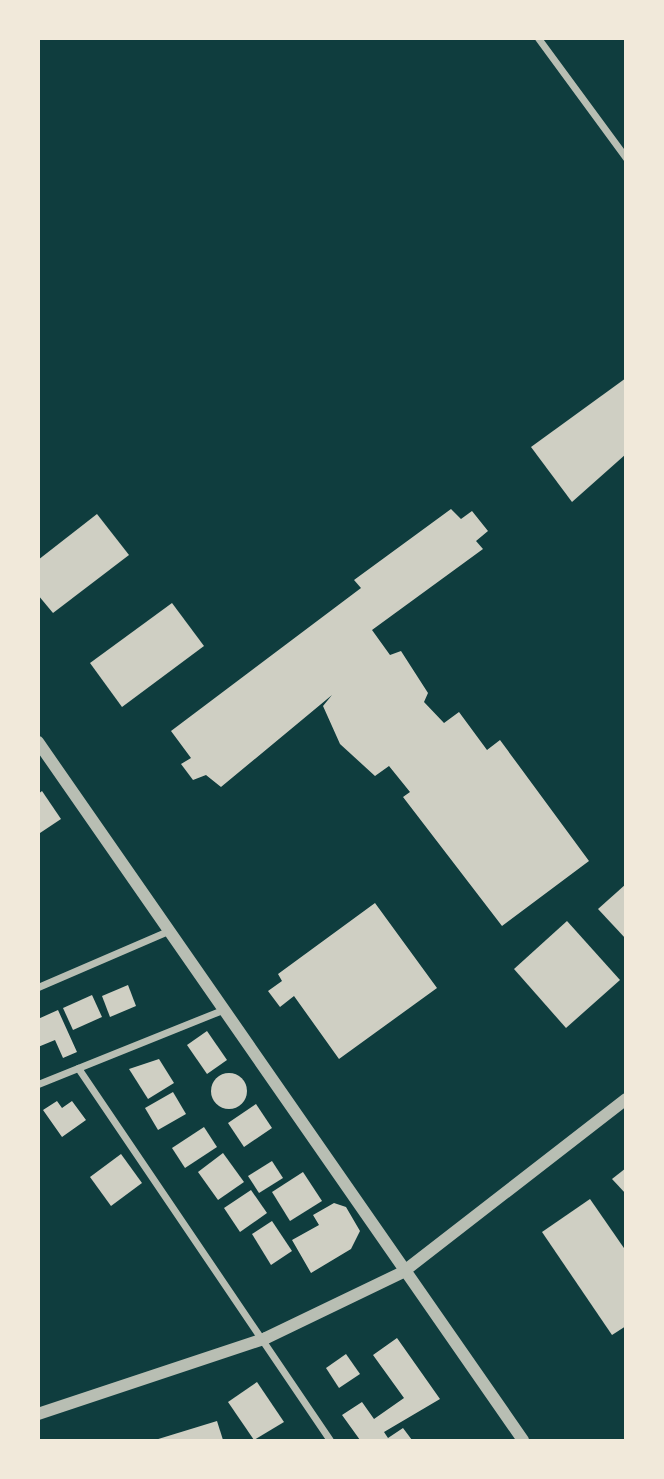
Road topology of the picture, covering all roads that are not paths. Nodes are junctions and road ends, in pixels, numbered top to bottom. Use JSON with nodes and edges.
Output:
{"nodes":[{"id":1,"x":538,"y":38,"type":"edge"},
{"id":2,"x":625,"y":158,"type":"edge"},
{"id":3,"x":38,"y":742,"type":"edge"},
{"id":4,"x":168,"y":931,"type":"junction"},
{"id":5,"x":38,"y":987,"type":"edge"},
{"id":6,"x":222,"y":1010,"type":"junction"},
{"id":7,"x":78,"y":1068,"type":"junction"},
{"id":8,"x":38,"y":1084,"type":"edge"},
{"id":9,"x":625,"y":1099,"type":"edge"},
{"id":10,"x":403,"y":1272,"type":"junction"},
{"id":11,"x":266,"y":1338,"type":"junction"},
{"id":12,"x":38,"y":1414,"type":"edge"},
{"id":13,"x":330,"y":1440,"type":"edge"},
{"id":14,"x":523,"y":1440,"type":"edge"}],
"edges":[{"from":1,"to":2,"type":"street"},
{"from":3,"to":4,"type":"street"},
{"from":4,"to":5,"type":"street"},
{"from":4,"to":6,"type":"street"},
{"from":6,"to":7,"type":"street"},
{"from":6,"to":10,"type":"street"},
{"from":7,"to":8,"type":"street"},
{"from":7,"to":11,"type":"street"},
{"from":9,"to":10,"type":"street"},
{"from":10,"to":11,"type":"street"},
{"from":10,"to":14,"type":"street"},
{"from":11,"to":12,"type":"street"},
{"from":11,"to":13,"type":"street"}]}
